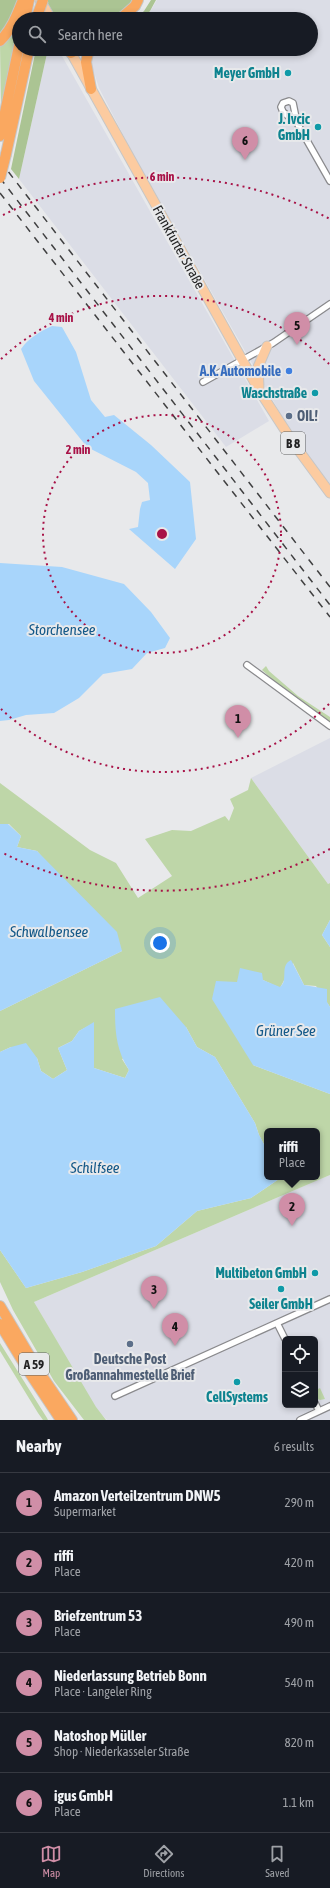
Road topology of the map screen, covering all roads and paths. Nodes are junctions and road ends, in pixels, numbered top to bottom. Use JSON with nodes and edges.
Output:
{"nodes":[{"id":1,"x":41,"y":0,"type":"edge"},
{"id":2,"x":138,"y":0,"type":"edge"},
{"id":3,"x":146,"y":0,"type":"edge"},
{"id":4,"x":38,"y":12,"type":"edge"},
{"id":5,"x":47,"y":12,"type":"edge"},
{"id":6,"x":128,"y":12,"type":"edge"},
{"id":7,"x":136,"y":12,"type":"edge"},
{"id":8,"x":12,"y":27,"type":"edge"},
{"id":9,"x":0,"y":41,"type":"edge"},
{"id":10,"x":17,"y":56,"type":"edge"},
{"id":11,"x":27,"y":56,"type":"edge"},
{"id":12,"x":75,"y":56,"type":"edge"},
{"id":13,"x":87,"y":56,"type":"edge"},
{"id":14,"x":91,"y":89,"type":"junction"},
{"id":15,"x":297,"y":123,"type":"dead end"},
{"id":16,"x":0,"y":136,"type":"edge"},
{"id":17,"x":0,"y":178,"type":"edge"},
{"id":18,"x":330,"y":181,"type":"edge"},
{"id":19,"x":330,"y":304,"type":"edge"},
{"id":20,"x":267,"y":346,"type":"junction"},
{"id":21,"x":243,"y":360,"type":"junction"},
{"id":22,"x":203,"y":382,"type":"dead end"},
{"id":23,"x":260,"y":390,"type":"junction"},
{"id":24,"x":330,"y":493,"type":"edge"},
{"id":25,"x":247,"y":665,"type":"dead end"},
{"id":26,"x":330,"y":726,"type":"edge"},
{"id":27,"x":330,"y":1299,"type":"edge"},
{"id":28,"x":0,"y":1306,"type":"edge"},
{"id":29,"x":277,"y":1323,"type":"junction"},
{"id":30,"x":0,"y":1324,"type":"edge"},
{"id":31,"x":283,"y":1336,"type":"edge"},
{"id":32,"x":115,"y":1396,"type":"dead end"},
{"id":33,"x":330,"y":1406,"type":"edge"},
{"id":34,"x":318,"y":1408,"type":"edge"},
{"id":35,"x":319,"y":1411,"type":"junction"},
{"id":36,"x":61,"y":1420,"type":"edge"},
{"id":37,"x":72,"y":1420,"type":"edge"},
{"id":38,"x":300,"y":1420,"type":"edge"}],
"edges":[{"from":1,"to":4,"type":"highway","bridge":true},
{"from":1,"to":5,"type":"main road"},
{"from":2,"to":6,"type":"highway"},
{"from":3,"to":7,"type":"highway"},
{"from":8,"to":9,"type":"highway"},
{"from":10,"to":16,"type":"highway"},
{"from":11,"to":17,"type":"highway","bridge":true},
{"from":12,"to":14,"type":"main road","name":"Frankfurter Straße","number":"B 8"},
{"from":13,"to":14,"type":"highway"},
{"from":14,"to":21,"type":"main road","name":"Frankfurter Straße","number":"B 8"},
{"from":15,"to":18,"type":"street"},
{"from":19,"to":20,"type":"street"},
{"from":20,"to":21,"type":"street"},
{"from":20,"to":23,"type":"main road"},
{"from":21,"to":22,"type":"street"},
{"from":21,"to":23,"type":"main road","number":"B 8"},
{"from":23,"to":24,"type":"main road","number":"B 8"},
{"from":25,"to":26,"type":"street"},
{"from":27,"to":29,"type":"street"},
{"from":28,"to":37,"type":"highway","number":"A 59"},
{"from":29,"to":31,"type":"street"},
{"from":29,"to":32,"type":"street"},
{"from":30,"to":36,"type":"highway","number":"A 59"},
{"from":33,"to":35,"type":"street"},
{"from":34,"to":35,"type":"street"},
{"from":35,"to":38,"type":"street"}]}
